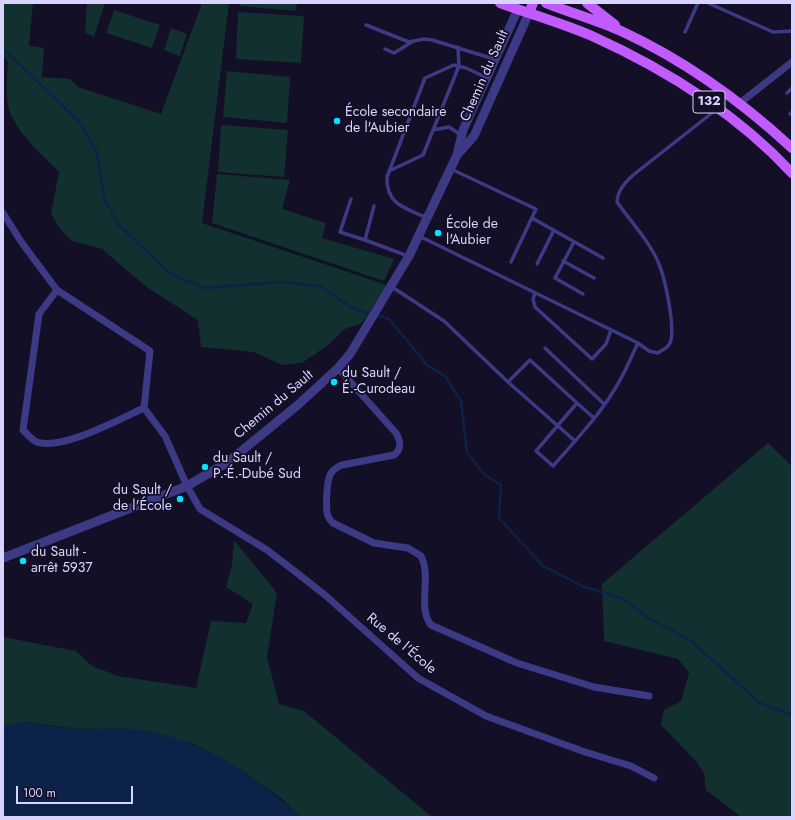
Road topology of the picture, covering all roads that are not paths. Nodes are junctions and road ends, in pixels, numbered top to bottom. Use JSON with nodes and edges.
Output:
{"nodes":[{"id":1,"x":500,"y":3,"type":"edge"},
{"id":2,"x":533,"y":3,"type":"edge"},
{"id":3,"x":546,"y":3,"type":"edge"},
{"id":4,"x":587,"y":3,"type":"edge"},
{"id":5,"x":698,"y":3,"type":"edge"},
{"id":6,"x":708,"y":3,"type":"edge"},
{"id":7,"x":519,"y":6,"type":"edge"},
{"id":8,"x":529,"y":13,"type":"junction"},
{"id":9,"x":366,"y":25,"type":"dead end"},
{"id":10,"x":792,"y":31,"type":"edge"},
{"id":11,"x":622,"y":32,"type":"junction"},
{"id":12,"x":685,"y":32,"type":"dead end"},
{"id":13,"x":412,"y":42,"type":"junction"},
{"id":14,"x":458,"y":47,"type":"junction"},
{"id":15,"x":385,"y":50,"type":"dead end"},
{"id":16,"x":494,"y":59,"type":"junction"},
{"id":17,"x":792,"y":62,"type":"edge"},
{"id":18,"x":459,"y":66,"type":"junction"},
{"id":19,"x":485,"y":77,"type":"junction"},
{"id":20,"x":792,"y":88,"type":"edge"},
{"id":21,"x":787,"y":94,"type":"dead end"},
{"id":22,"x":740,"y":103,"type":"junction"},
{"id":23,"x":718,"y":108,"type":"junction"},
{"id":24,"x":434,"y":130,"type":"junction"},
{"id":25,"x":461,"y":135,"type":"junction"},
{"id":26,"x":469,"y":142,"type":"junction"},
{"id":27,"x":792,"y":148,"type":"edge"},
{"id":28,"x":457,"y":156,"type":"junction"},
{"id":29,"x":451,"y":169,"type":"junction"},
{"id":30,"x":389,"y":171,"type":"junction"},
{"id":31,"x":792,"y":173,"type":"edge"},
{"id":32,"x":351,"y":199,"type":"dead end"},
{"id":33,"x":374,"y":206,"type":"dead end"},
{"id":34,"x":3,"y":213,"type":"edge"},
{"id":35,"x":427,"y":218,"type":"junction"},
{"id":36,"x":532,"y":218,"type":"junction"},
{"id":37,"x":554,"y":230,"type":"junction"},
{"id":38,"x":419,"y":236,"type":"junction"},
{"id":39,"x":364,"y":240,"type":"junction"},
{"id":40,"x":574,"y":242,"type":"junction"},
{"id":41,"x":409,"y":256,"type":"junction"},
{"id":42,"x":602,"y":258,"type":"dead end"},
{"id":43,"x":563,"y":261,"type":"junction"},
{"id":44,"x":511,"y":262,"type":"dead end"},
{"id":45,"x":537,"y":264,"type":"dead end"},
{"id":46,"x":594,"y":278,"type":"dead end"},
{"id":47,"x":391,"y":287,"type":"junction"},
{"id":48,"x":57,"y":290,"type":"junction"},
{"id":49,"x":535,"y":293,"type":"junction"},
{"id":50,"x":584,"y":294,"type":"dead end"},
{"id":51,"x":611,"y":330,"type":"junction"},
{"id":52,"x":638,"y":343,"type":"junction"},
{"id":53,"x":545,"y":348,"type":"dead end"},
{"id":54,"x":338,"y":368,"type":"junction"},
{"id":55,"x":508,"y":382,"type":"junction"},
{"id":56,"x":577,"y":403,"type":"junction"},
{"id":57,"x":604,"y":404,"type":"junction"},
{"id":58,"x":144,"y":408,"type":"junction"},
{"id":59,"x":594,"y":418,"type":"junction"},
{"id":60,"x":557,"y":426,"type":"junction"},
{"id":61,"x":575,"y":441,"type":"junction"},
{"id":62,"x":187,"y":486,"type":"junction"},
{"id":63,"x":3,"y":558,"type":"edge"},
{"id":64,"x":649,"y":696,"type":"dead end"},
{"id":65,"x":654,"y":778,"type":"dead end"}],
"edges":[{"from":1,"to":7,"type":"main road","number":"132"},
{"from":2,"to":8,"type":"main road","name":"Chemin du Sault"},
{"from":3,"to":11,"type":"main road","number":"132"},
{"from":4,"to":11,"type":"main road"},
{"from":5,"to":12,"type":"lane"},
{"from":6,"to":10,"type":"lane"},
{"from":7,"to":8,"type":"main road","number":"132"},
{"from":7,"to":16,"type":"street","name":"Chemin du Sault"},
{"from":8,"to":23,"type":"main road","number":"132"},
{"from":8,"to":26,"type":"street","name":"Chemin du Sault"},
{"from":9,"to":13,"type":"lane"},
{"from":11,"to":22,"type":"main road","number":"132"},
{"from":13,"to":14,"type":"lane"},
{"from":13,"to":15,"type":"lane"},
{"from":14,"to":16,"type":"lane"},
{"from":14,"to":18,"type":"lane"},
{"from":16,"to":19,"type":"street","name":"Chemin du Sault"},
{"from":17,"to":22,"type":"street"},
{"from":18,"to":19,"type":"lane"},
{"from":18,"to":24,"type":"lane"},
{"from":18,"to":30,"type":"lane"},
{"from":19,"to":25,"type":"street","name":"Chemin du Sault"},
{"from":20,"to":21,"type":"lane"},
{"from":22,"to":27,"type":"main road","number":"132"},
{"from":23,"to":31,"type":"main road","number":"132"},
{"from":23,"to":52,"type":"lane"},
{"from":24,"to":25,"type":"lane"},
{"from":24,"to":30,"type":"lane"},
{"from":25,"to":26,"type":"lane"},
{"from":25,"to":28,"type":"street","name":"Chemin du Sault"},
{"from":26,"to":28,"type":"street","name":"Chemin du Sault"},
{"from":28,"to":29,"type":"street","name":"Chemin du Sault"},
{"from":29,"to":35,"type":"street","name":"Chemin du Sault"},
{"from":29,"to":36,"type":"lane"},
{"from":30,"to":35,"type":"lane"},
{"from":32,"to":39,"type":"lane"},
{"from":33,"to":39,"type":"lane"},
{"from":34,"to":48,"type":"street"},
{"from":35,"to":38,"type":"street","name":"Chemin du Sault"},
{"from":36,"to":37,"type":"lane"},
{"from":36,"to":44,"type":"lane"},
{"from":37,"to":40,"type":"lane"},
{"from":37,"to":45,"type":"lane"},
{"from":38,"to":41,"type":"street","name":"Chemin du Sault"},
{"from":38,"to":49,"type":"lane"},
{"from":39,"to":41,"type":"lane"},
{"from":40,"to":42,"type":"lane"},
{"from":40,"to":43,"type":"lane"},
{"from":41,"to":47,"type":"street","name":"Chemin du Sault"},
{"from":43,"to":46,"type":"lane"},
{"from":43,"to":50,"type":"lane"},
{"from":47,"to":54,"type":"street","name":"Chemin du Sault"},
{"from":47,"to":55,"type":"lane"},
{"from":48,"to":58,"type":"street"},
{"from":48,"to":58,"type":"street"},
{"from":49,"to":51,"type":"lane"},
{"from":49,"to":51,"type":"lane"},
{"from":51,"to":52,"type":"lane"},
{"from":52,"to":57,"type":"lane"},
{"from":53,"to":57,"type":"lane"},
{"from":54,"to":62,"type":"street","name":"Chemin du Sault"},
{"from":54,"to":64,"type":"street"},
{"from":55,"to":56,"type":"lane"},
{"from":55,"to":60,"type":"lane"},
{"from":56,"to":59,"type":"lane"},
{"from":56,"to":60,"type":"lane"},
{"from":57,"to":59,"type":"lane"},
{"from":58,"to":62,"type":"street","name":"Rue de l'École"},
{"from":59,"to":61,"type":"lane"},
{"from":60,"to":61,"type":"lane"},
{"from":60,"to":61,"type":"lane"},
{"from":62,"to":63,"type":"street","name":"Chemin du Sault"},
{"from":62,"to":65,"type":"street","name":"Rue de l'École"}]}
